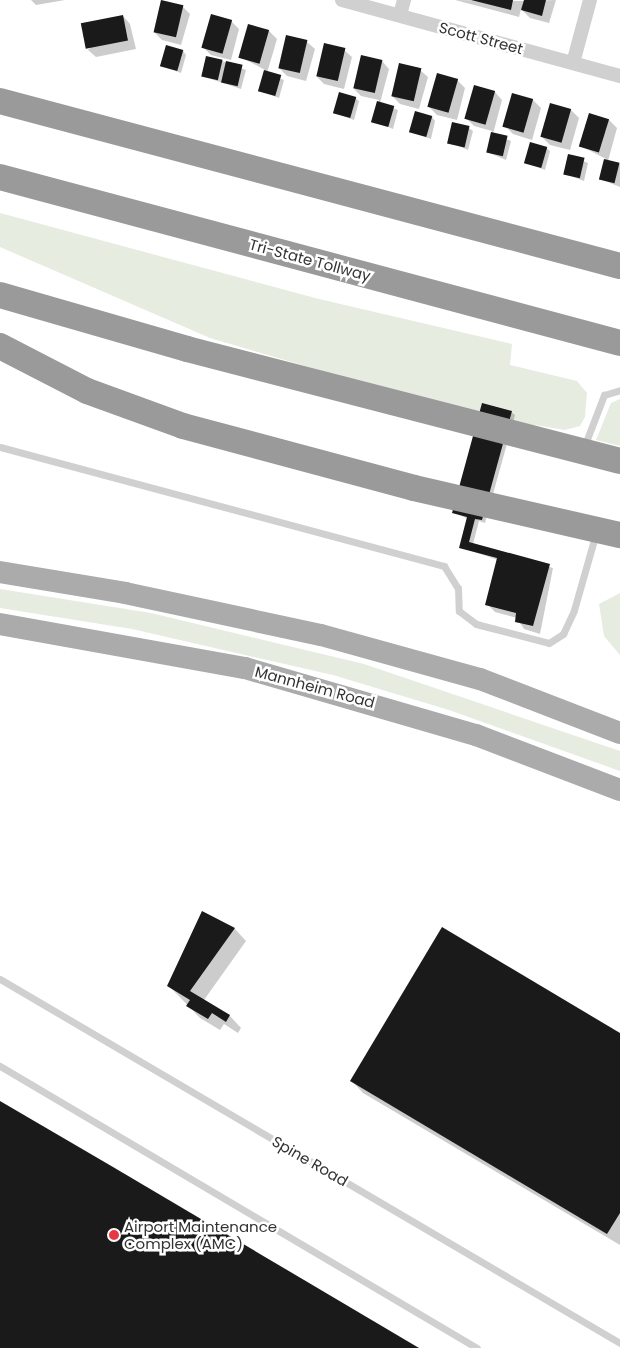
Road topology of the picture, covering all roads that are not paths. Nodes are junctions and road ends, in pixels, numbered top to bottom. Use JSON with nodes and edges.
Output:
{"nodes":[{"id":1,"x":342,"y":0,"type":"edge"},
{"id":2,"x":404,"y":0,"type":"edge"},
{"id":3,"x":590,"y":0,"type":"edge"},
{"id":4,"x":400,"y":15,"type":"junction"},
{"id":5,"x":573,"y":63,"type":"junction"},
{"id":6,"x":620,"y":76,"type":"edge"},
{"id":7,"x":0,"y":101,"type":"edge"},
{"id":8,"x":0,"y":177,"type":"edge"},
{"id":9,"x":620,"y":266,"type":"edge"},
{"id":10,"x":0,"y":295,"type":"edge"},
{"id":11,"x":620,"y":343,"type":"edge"},
{"id":12,"x":0,"y":346,"type":"edge"},
{"id":13,"x":620,"y":390,"type":"edge"},
{"id":14,"x":0,"y":447,"type":"edge"},
{"id":15,"x":582,"y":452,"type":"junction"},
{"id":16,"x":620,"y":461,"type":"edge"},
{"id":17,"x":608,"y":534,"type":"edge"},
{"id":18,"x":0,"y":572,"type":"edge"},
{"id":19,"x":0,"y":624,"type":"edge"},
{"id":20,"x":620,"y":733,"type":"edge"},
{"id":21,"x":620,"y":790,"type":"edge"},
{"id":22,"x":0,"y":980,"type":"edge"},
{"id":23,"x":0,"y":1066,"type":"edge"},
{"id":24,"x":620,"y":1343,"type":"edge"},
{"id":25,"x":477,"y":1348,"type":"edge"}],
"edges":[{"from":1,"to":4,"type":"street","name":"Scott Street"},
{"from":2,"to":4,"type":"street"},
{"from":3,"to":5,"type":"street"},
{"from":4,"to":5,"type":"street","name":"Scott Street"},
{"from":5,"to":6,"type":"street","name":"Scott Street"},
{"from":7,"to":9,"type":"highway"},
{"from":8,"to":11,"type":"highway","name":"Tri-State Tollway"},
{"from":10,"to":15,"type":"highway"},
{"from":12,"to":17,"type":"highway"},
{"from":13,"to":15,"type":"lane"},
{"from":14,"to":17,"type":"lane"},
{"from":15,"to":16,"type":"highway"},
{"from":18,"to":20,"type":"main road"},
{"from":19,"to":21,"type":"main road","name":"Mannheim Road"},
{"from":22,"to":24,"type":"lane","name":"Spine Road"},
{"from":23,"to":25,"type":"lane"}]}
